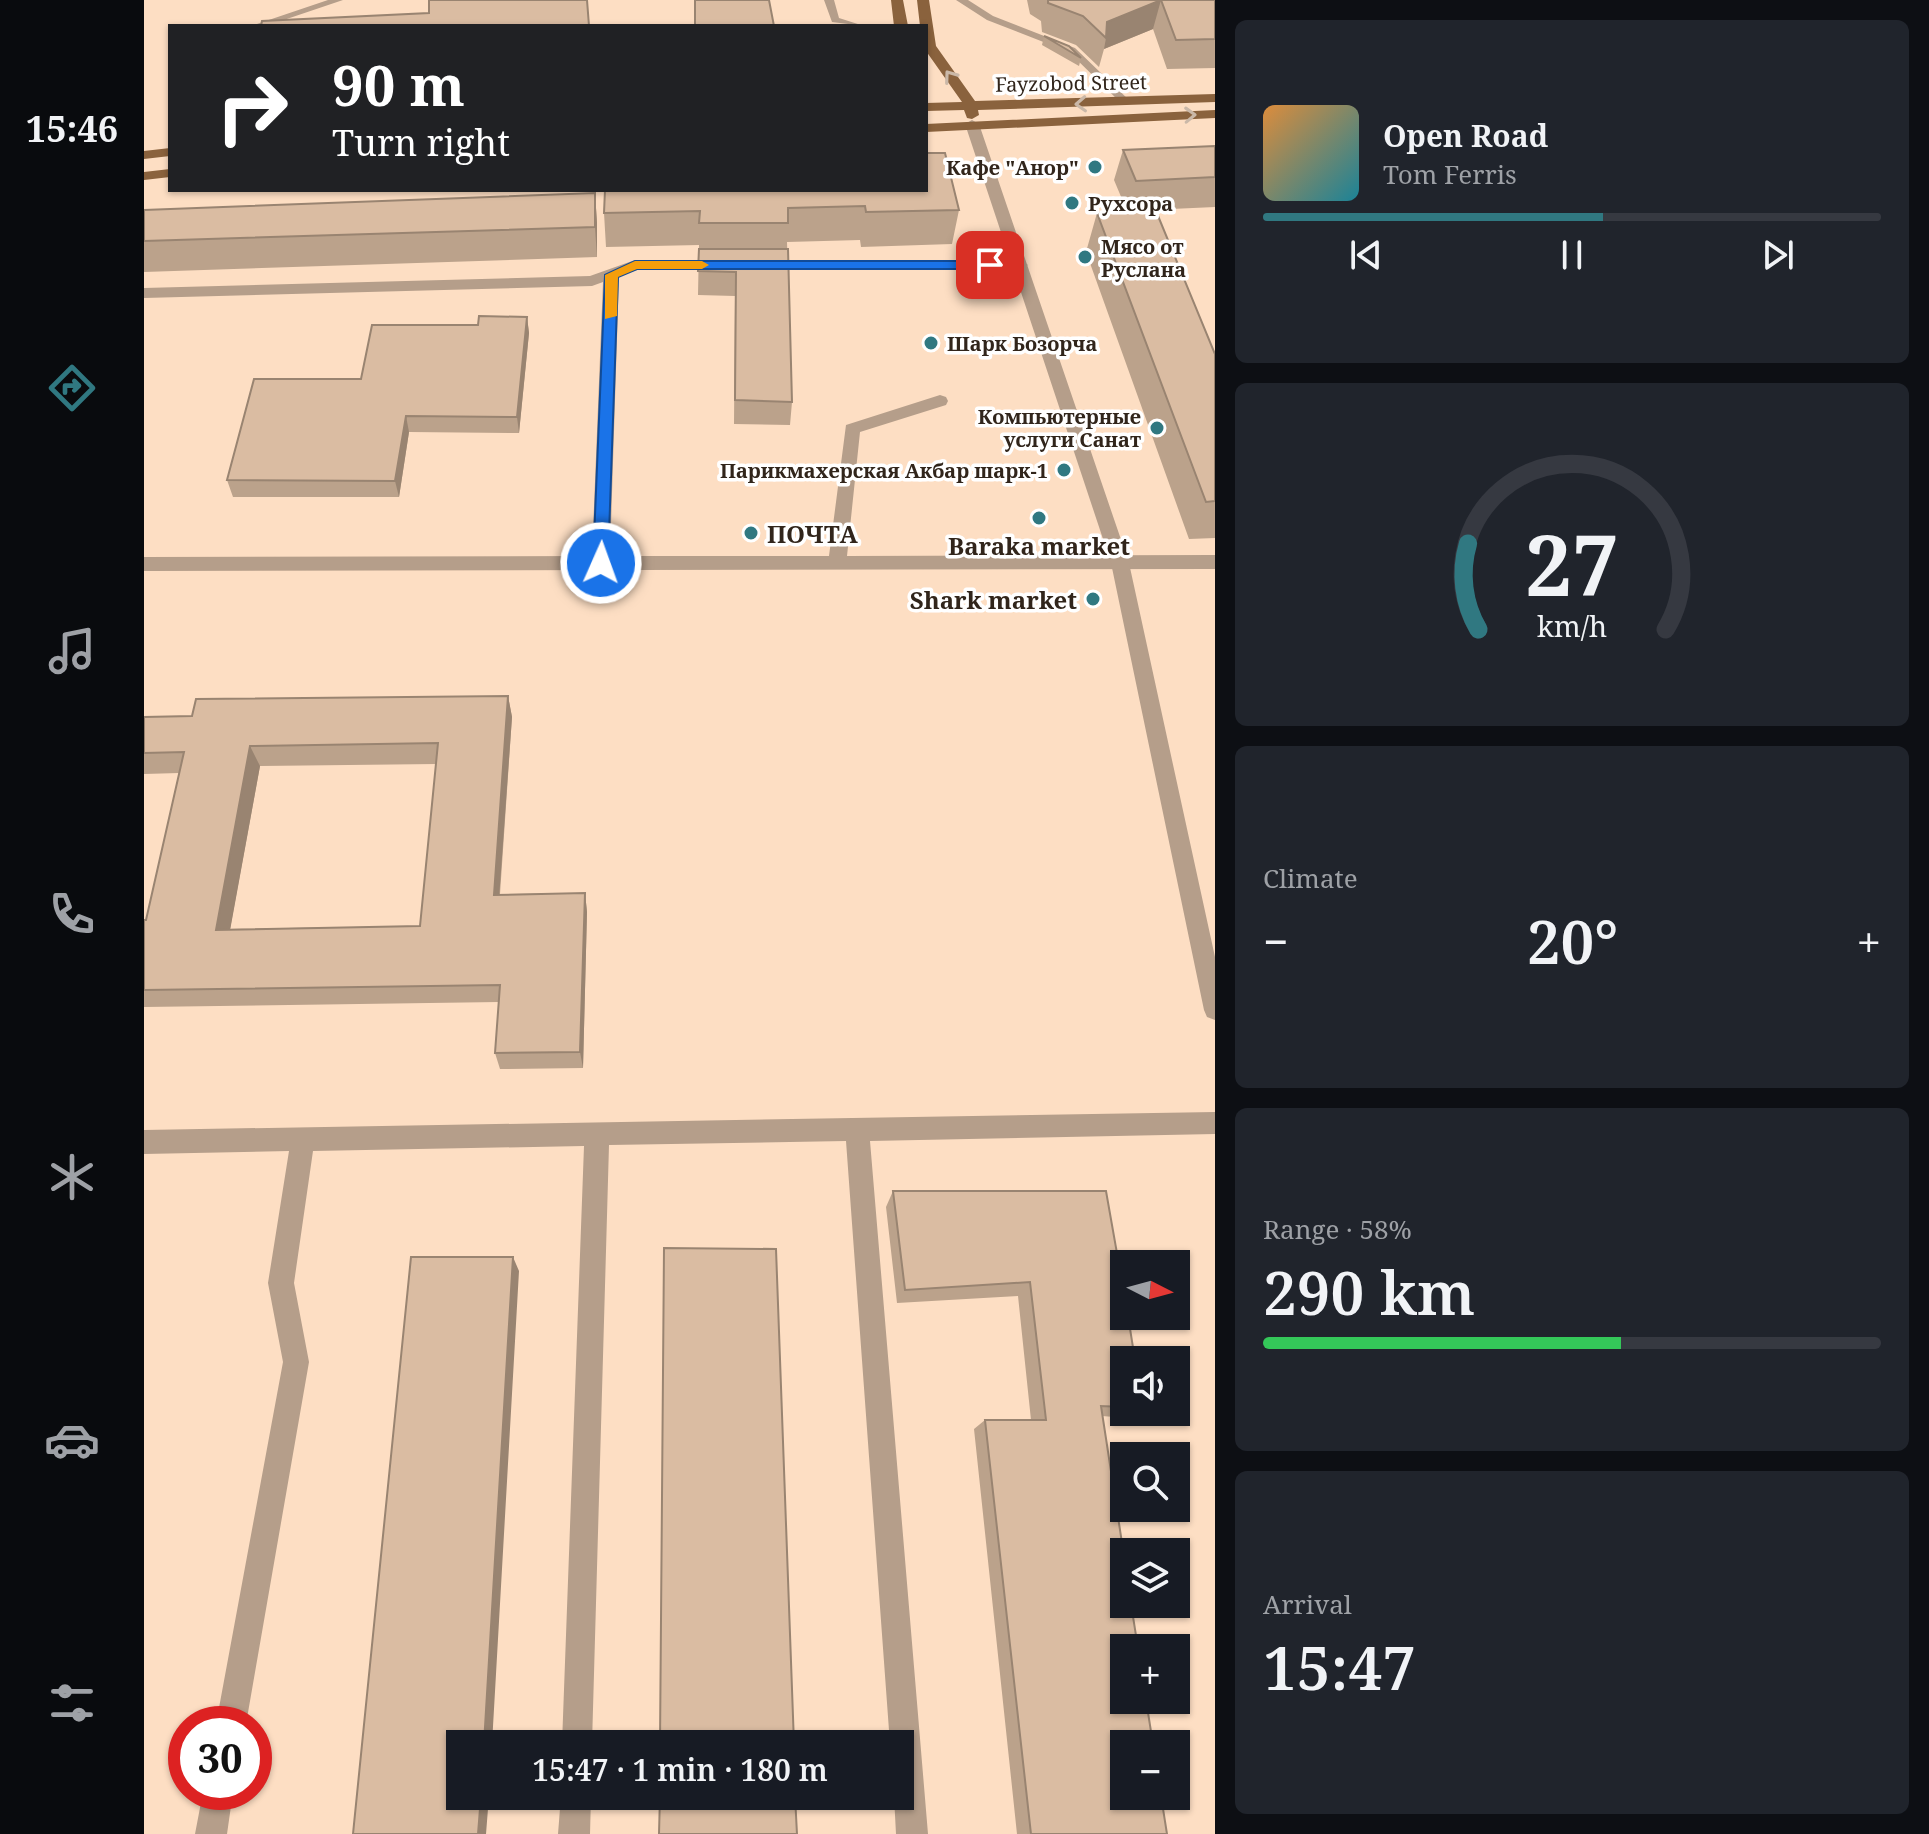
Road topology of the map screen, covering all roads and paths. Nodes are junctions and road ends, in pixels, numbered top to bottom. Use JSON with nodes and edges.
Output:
{"nodes":[{"id":1,"x":338,"y":0,"type":"edge"},
{"id":2,"x":829,"y":0,"type":"edge"},
{"id":3,"x":897,"y":0,"type":"edge"},
{"id":4,"x":923,"y":0,"type":"edge"},
{"id":5,"x":961,"y":0,"type":"edge"},
{"id":6,"x":835,"y":23,"type":"edge"},
{"id":7,"x":262,"y":24,"type":"edge"},
{"id":8,"x":901,"y":24,"type":"edge"},
{"id":9,"x":926,"y":24,"type":"edge"},
{"id":10,"x":928,"y":48,"type":"edge"},
{"id":11,"x":1215,"y":98,"type":"edge"},
{"id":12,"x":1126,"y":102,"type":"junction"},
{"id":13,"x":928,"y":105,"type":"edge"},
{"id":14,"x":972,"y":114,"type":"junction"},
{"id":15,"x":1215,"y":114,"type":"edge"},
{"id":16,"x":928,"y":127,"type":"edge"},
{"id":17,"x":168,"y":152,"type":"edge"},
{"id":18,"x":144,"y":155,"type":"edge"},
{"id":19,"x":168,"y":173,"type":"edge"},
{"id":20,"x":144,"y":176,"type":"edge"},
{"id":21,"x":1020,"y":265,"type":"junction"},
{"id":22,"x":611,"y":275,"type":"junction"},
{"id":23,"x":144,"y":295,"type":"edge"},
{"id":24,"x":940,"y":401,"type":"dead end"},
{"id":25,"x":1215,"y":562,"type":"edge"},
{"id":26,"x":601,"y":563,"type":"junction"},
{"id":27,"x":837,"y":563,"type":"junction"},
{"id":28,"x":1120,"y":563,"type":"junction"},
{"id":29,"x":144,"y":564,"type":"edge"},
{"id":30,"x":1215,"y":1010,"type":"edge"},
{"id":31,"x":1215,"y":1123,"type":"edge"},
{"id":32,"x":857,"y":1127,"type":"junction"},
{"id":33,"x":597,"y":1132,"type":"junction"},
{"id":34,"x":303,"y":1138,"type":"junction"},
{"id":35,"x":144,"y":1142,"type":"edge"},
{"id":36,"x":234,"y":1706,"type":"edge"},
{"id":37,"x":577,"y":1730,"type":"edge"},
{"id":38,"x":215,"y":1810,"type":"edge"},
{"id":39,"x":575,"y":1810,"type":"edge"},
{"id":40,"x":211,"y":1834,"type":"edge"},
{"id":41,"x":574,"y":1834,"type":"edge"},
{"id":42,"x":912,"y":1834,"type":"edge"}],
"edges":[{"from":1,"to":7,"type":"lane"},
{"from":2,"to":6,"type":"lane"},
{"from":3,"to":8,"type":"main road"},
{"from":4,"to":9,"type":"main road"},
{"from":5,"to":12,"type":"lane"},
{"from":14,"to":10,"type":"main road","one_way":true},
{"from":11,"to":12,"type":"main road","name":"Fayzobod Street"},
{"from":12,"to":14,"type":"main road","name":"Fayzobod Street","one_way":true},
{"from":13,"to":14,"type":"main road"},
{"from":14,"to":15,"type":"main road","one_way":true},
{"from":14,"to":16,"type":"main road"},
{"from":14,"to":21,"type":"street"},
{"from":17,"to":18,"type":"main road"},
{"from":19,"to":20,"type":"main road"},
{"from":21,"to":22,"type":"street"},
{"from":21,"to":28,"type":"street"},
{"from":22,"to":23,"type":"street"},
{"from":22,"to":26,"type":"street"},
{"from":24,"to":27,"type":"street"},
{"from":25,"to":28,"type":"street"},
{"from":26,"to":27,"type":"street"},
{"from":26,"to":29,"type":"street"},
{"from":27,"to":28,"type":"street"},
{"from":28,"to":30,"type":"street"},
{"from":31,"to":32,"type":"street"},
{"from":32,"to":33,"type":"street"},
{"from":32,"to":42,"type":"street"},
{"from":33,"to":34,"type":"street"},
{"from":33,"to":37,"type":"street"},
{"from":34,"to":35,"type":"street"},
{"from":34,"to":36,"type":"street"},
{"from":38,"to":40,"type":"street"},
{"from":39,"to":41,"type":"street"}]}
